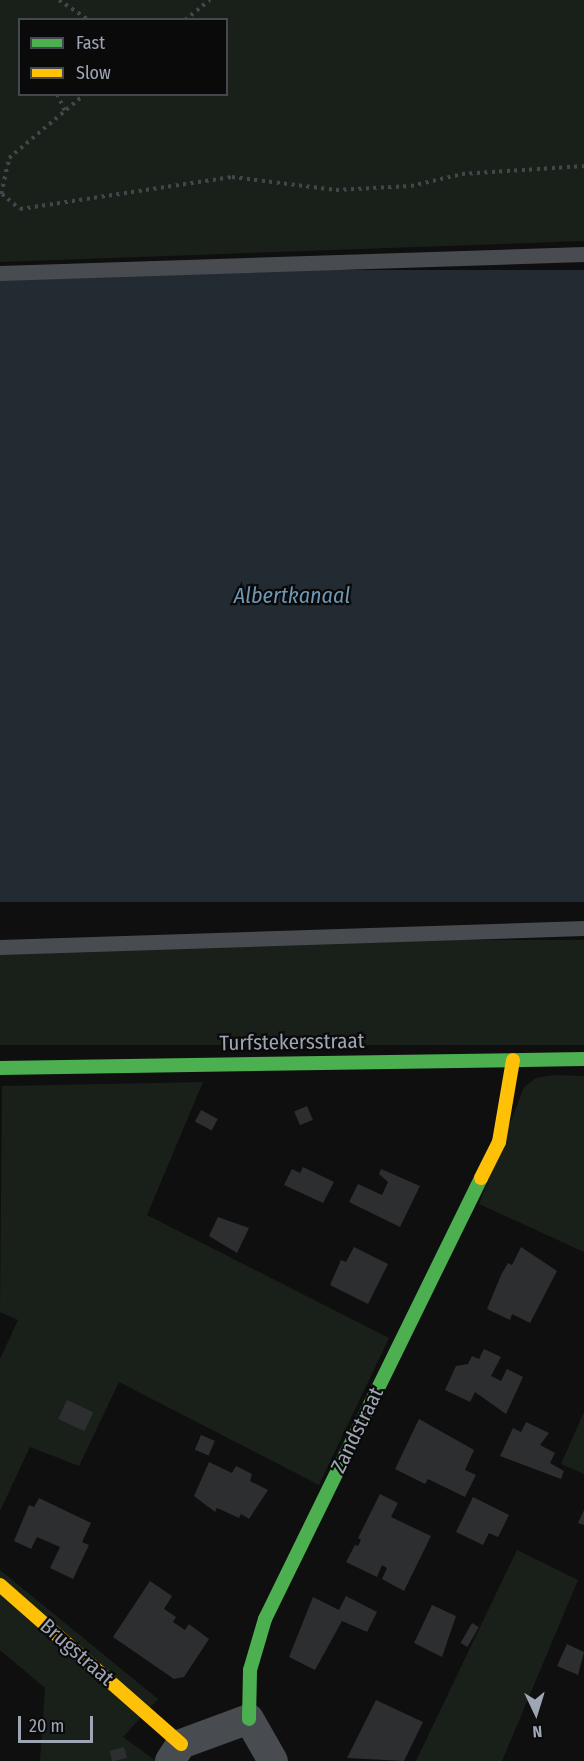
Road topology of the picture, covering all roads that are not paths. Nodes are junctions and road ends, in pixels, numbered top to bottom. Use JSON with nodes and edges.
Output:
{"nodes":[{"id":1,"x":584,"y":254,"type":"edge"},
{"id":2,"x":0,"y":273,"type":"edge"},
{"id":3,"x":584,"y":928,"type":"edge"},
{"id":4,"x":0,"y":947,"type":"edge"},
{"id":5,"x":584,"y":1059,"type":"edge"},
{"id":6,"x":513,"y":1060,"type":"junction"},
{"id":7,"x":0,"y":1068,"type":"edge"},
{"id":8,"x":0,"y":1585,"type":"edge"},
{"id":9,"x":249,"y":1719,"type":"junction"},
{"id":10,"x":176,"y":1752,"type":"edge"},
{"id":11,"x":273,"y":1761,"type":"edge"}],
"edges":[{"from":1,"to":2,"type":"lane"},
{"from":3,"to":4,"type":"lane"},
{"from":5,"to":6,"type":"street","name":"Turfstekersstraat"},
{"from":6,"to":7,"type":"street","name":"Turfstekersstraat"},
{"from":6,"to":9,"type":"street","name":"Zandstraat"},
{"from":8,"to":10,"type":"street","name":"Brugstraat"},
{"from":9,"to":10,"type":"street"},
{"from":9,"to":11,"type":"street"}]}
